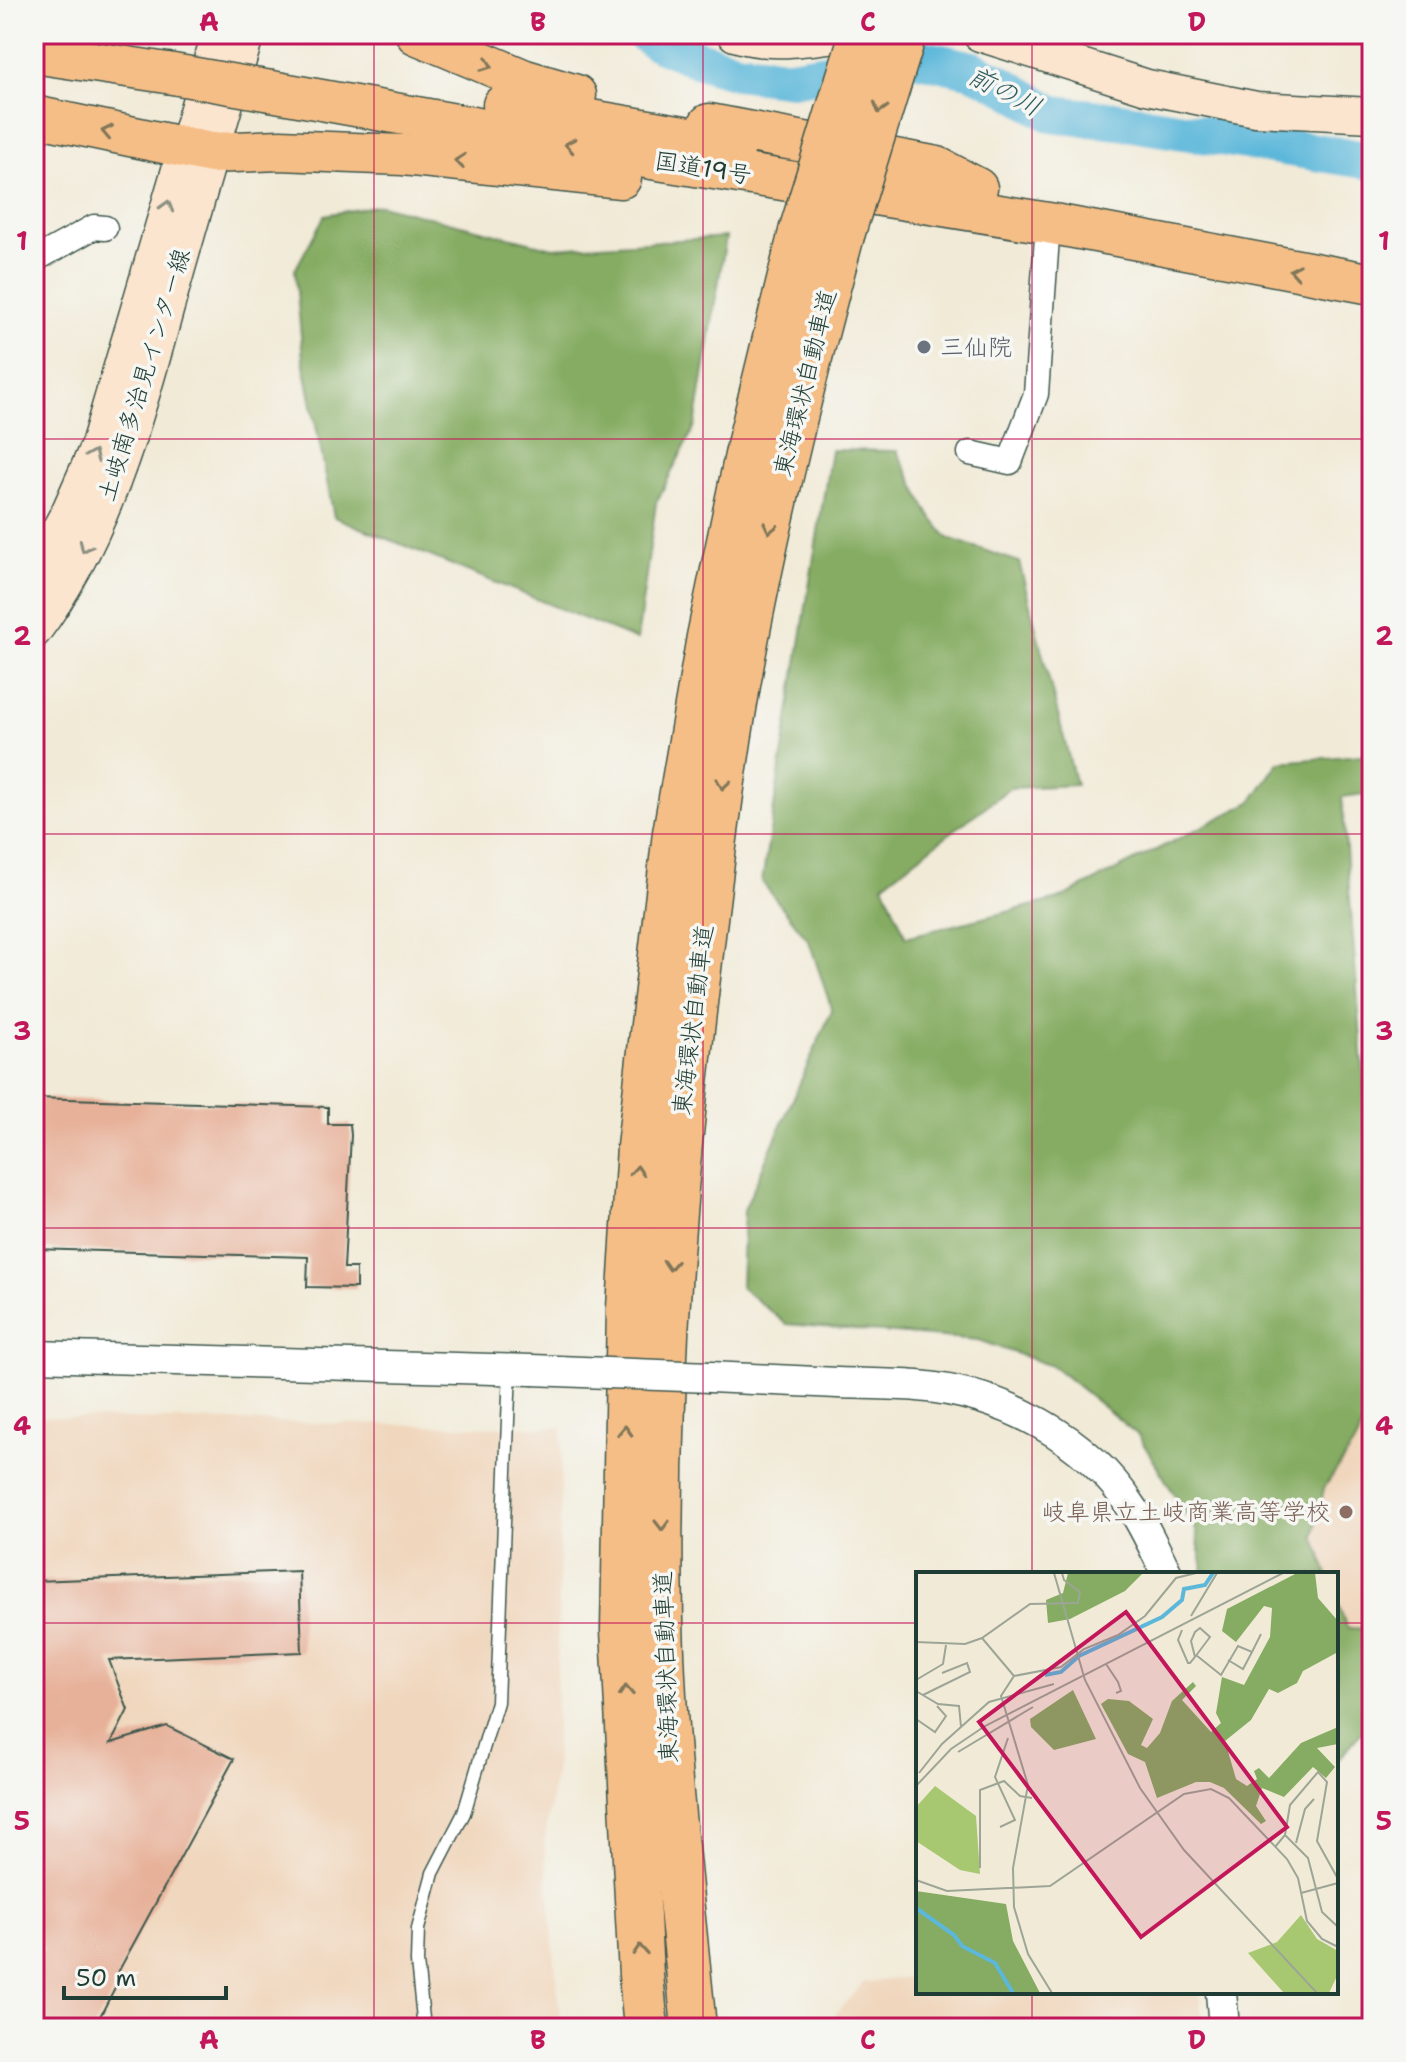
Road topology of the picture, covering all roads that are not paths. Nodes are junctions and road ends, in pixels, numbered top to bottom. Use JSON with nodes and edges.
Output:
{"nodes":[{"id":1,"x":79,"y":34,"type":"edge"},
{"id":2,"x":219,"y":34,"type":"edge"},
{"id":3,"x":247,"y":34,"type":"edge"},
{"id":4,"x":416,"y":34,"type":"edge"},
{"id":5,"x":735,"y":34,"type":"edge"},
{"id":6,"x":844,"y":34,"type":"edge"},
{"id":7,"x":862,"y":34,"type":"edge"},
{"id":8,"x":904,"y":34,"type":"edge"},
{"id":9,"x":980,"y":34,"type":"edge"},
{"id":10,"x":34,"y":53,"type":"edge"},
{"id":11,"x":170,"y":62,"type":"junction"},
{"id":12,"x":273,"y":79,"type":"junction"},
{"id":13,"x":1372,"y":115,"type":"edge"},
{"id":14,"x":34,"y":116,"type":"edge"},
{"id":15,"x":197,"y":150,"type":"junction"},
{"id":16,"x":977,"y":188,"type":"junction"},
{"id":17,"x":844,"y":191,"type":"junction"},
{"id":18,"x":1048,"y":223,"type":"junction"},
{"id":19,"x":105,"y":228,"type":"dead end"},
{"id":20,"x":822,"y":234,"type":"junction"},
{"id":21,"x":1372,"y":256,"type":"edge"},
{"id":22,"x":34,"y":260,"type":"edge"},
{"id":23,"x":1372,"y":284,"type":"edge"},
{"id":24,"x":970,"y":453,"type":"dead end"},
{"id":25,"x":34,"y":575,"type":"edge"},
{"id":26,"x":34,"y":631,"type":"edge"},
{"id":27,"x":34,"y":1356,"type":"edge"},
{"id":28,"x":521,"y":1370,"type":"junction"},
{"id":29,"x":1166,"y":1572,"type":"edge"},
{"id":30,"x":1221,"y":1994,"type":"edge"},
{"id":31,"x":424,"y":2028,"type":"edge"},
{"id":32,"x":646,"y":2028,"type":"edge"},
{"id":33,"x":694,"y":2028,"type":"edge"},
{"id":34,"x":1224,"y":2028,"type":"edge"}],
"edges":[{"from":1,"to":11,"type":"highway","name":"国道19号"},
{"from":2,"to":15,"type":"main road"},
{"from":3,"to":15,"type":"main road"},
{"from":4,"to":16,"type":"highway","one_way":true},
{"from":5,"to":6,"type":"main road"},
{"from":7,"to":20,"type":"highway","name":"東海環状自動車道","bridge":true},
{"from":8,"to":20,"type":"highway","name":"東海環状自動車道","one_way":true,"bridge":true},
{"from":9,"to":13,"type":"main road"},
{"from":10,"to":11,"type":"highway","name":"国道19号"},
{"from":11,"to":12,"type":"highway","name":"国道19号"},
{"from":12,"to":16,"type":"highway","name":"国道19号"},
{"from":17,"to":12,"type":"highway","name":"国道19号","one_way":true},
{"from":15,"to":14,"type":"highway","one_way":true},
{"from":17,"to":15,"type":"highway","one_way":true},
{"from":25,"to":15,"type":"main road","name":"土岐南多治見インター線","one_way":true},
{"from":15,"to":26,"type":"main road","name":"土岐南多治見インター線","one_way":true},
{"from":16,"to":21,"type":"highway","name":"国道19号"},
{"from":17,"to":18,"type":"highway","name":"国道19号"},
{"from":23,"to":18,"type":"highway","name":"国道19号","one_way":true},
{"from":18,"to":24,"type":"street"},
{"from":19,"to":22,"type":"street"},
{"from":32,"to":20,"type":"highway","name":"東海環状自動車道","one_way":true},
{"from":20,"to":33,"type":"highway","name":"東海環状自動車道","one_way":true},
{"from":27,"to":28,"type":"street"},
{"from":28,"to":29,"type":"street","bridge":true},
{"from":28,"to":31,"type":"lane"},
{"from":30,"to":34,"type":"street"}]}
